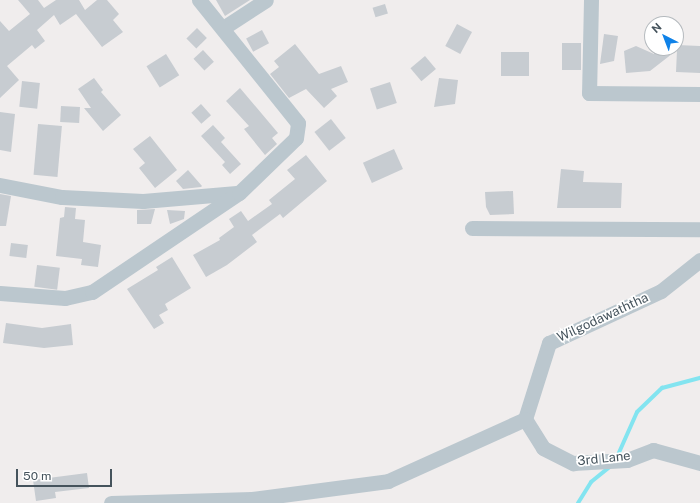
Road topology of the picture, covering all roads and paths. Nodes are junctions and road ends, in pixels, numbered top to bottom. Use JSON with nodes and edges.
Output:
{"nodes":[{"id":1,"x":199,"y":0,"type":"edge"},
{"id":2,"x":266,"y":0,"type":"edge"},
{"id":3,"x":591,"y":0,"type":"edge"},
{"id":4,"x":223,"y":28,"type":"junction"},
{"id":5,"x":700,"y":94,"type":"edge"},
{"id":6,"x":0,"y":185,"type":"edge"},
{"id":7,"x":239,"y":193,"type":"junction"},
{"id":8,"x":472,"y":228,"type":"dead end"},
{"id":9,"x":700,"y":229,"type":"edge"},
{"id":10,"x":700,"y":260,"type":"edge"},
{"id":11,"x":0,"y":293,"type":"edge"},
{"id":12,"x":525,"y":419,"type":"junction"},
{"id":13,"x":700,"y":463,"type":"edge"},
{"id":14,"x":111,"y":503,"type":"edge"}],
"edges":[{"from":1,"to":4,"type":"street"},
{"from":2,"to":4,"type":"street"},
{"from":3,"to":5,"type":"street"},
{"from":4,"to":7,"type":"street"},
{"from":6,"to":7,"type":"street"},
{"from":7,"to":11,"type":"street"},
{"from":8,"to":9,"type":"street"},
{"from":10,"to":12,"type":"street","name":"Wilgodawaththa"},
{"from":12,"to":13,"type":"street","name":"3rd Lane"},
{"from":12,"to":14,"type":"street"}]}
